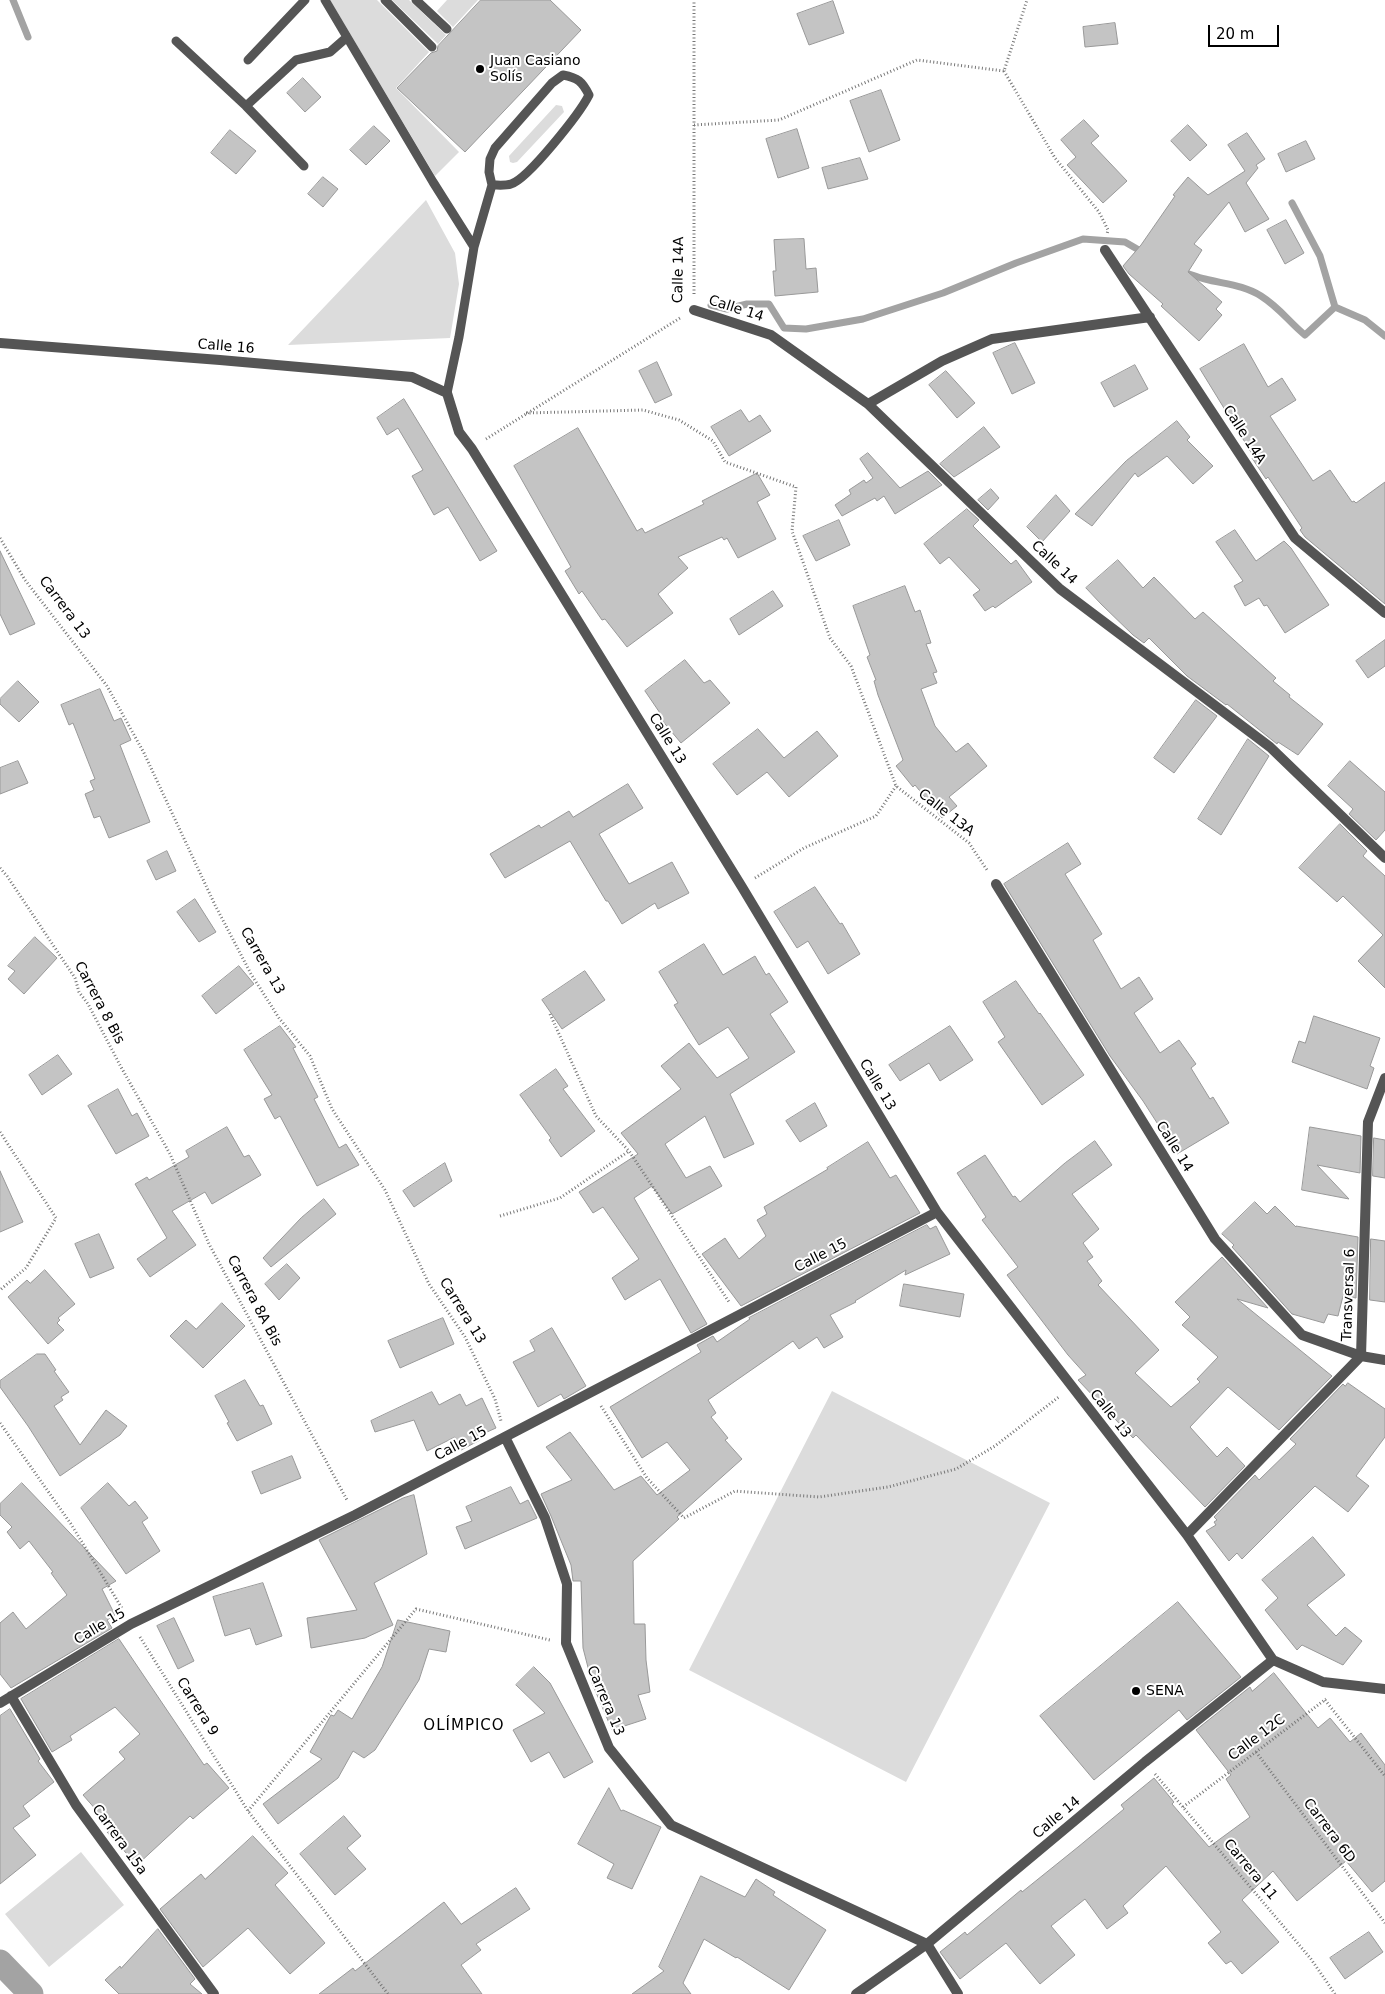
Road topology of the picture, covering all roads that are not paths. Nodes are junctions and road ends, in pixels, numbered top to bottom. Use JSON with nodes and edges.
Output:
{"nodes":[{"id":1,"x":305,"y":0,"type":"edge"},
{"id":2,"x":325,"y":0,"type":"edge"},
{"id":3,"x":385,"y":0,"type":"edge"},
{"id":4,"x":416,"y":0,"type":"edge"},
{"id":5,"x":447,"y":29,"type":"dead end"},
{"id":6,"x":346,"y":38,"type":"junction"},
{"id":7,"x":176,"y":41,"type":"dead end"},
{"id":8,"x":432,"y":47,"type":"dead end"},
{"id":9,"x":248,"y":60,"type":"dead end"},
{"id":10,"x":246,"y":106,"type":"junction"},
{"id":11,"x":304,"y":166,"type":"dead end"},
{"id":12,"x":492,"y":185,"type":"junction"},
{"id":13,"x":474,"y":247,"type":"junction"},
{"id":14,"x":1105,"y":250,"type":"dead end"},
{"id":15,"x":694,"y":310,"type":"road end"},
{"id":16,"x":1150,"y":317,"type":"junction"},
{"id":17,"x":0,"y":343,"type":"edge"},
{"id":18,"x":447,"y":393,"type":"junction"},
{"id":19,"x":868,"y":404,"type":"junction"},
{"id":20,"x":1385,"y":613,"type":"edge"},
{"id":21,"x":1385,"y":858,"type":"edge"},
{"id":22,"x":996,"y":884,"type":"road end"},
{"id":23,"x":1385,"y":1078,"type":"edge"},
{"id":24,"x":938,"y":1212,"type":"junction"},
{"id":25,"x":1361,"y":1356,"type":"junction"},
{"id":26,"x":1385,"y":1360,"type":"edge"},
{"id":27,"x":505,"y":1437,"type":"junction"},
{"id":28,"x":1187,"y":1535,"type":"junction"},
{"id":29,"x":1273,"y":1660,"type":"junction"},
{"id":30,"x":1385,"y":1689,"type":"edge"},
{"id":31,"x":11,"y":1696,"type":"junction"},
{"id":32,"x":0,"y":1703,"type":"edge"},
{"id":33,"x":927,"y":1944,"type":"junction"},
{"id":34,"x":214,"y":1994,"type":"edge"},
{"id":35,"x":856,"y":1994,"type":"edge"},
{"id":36,"x":958,"y":1994,"type":"edge"}],
"edges":[{"from":1,"to":9,"type":"lane"},
{"from":2,"to":6,"type":"lane"},
{"from":3,"to":8,"type":"lane"},
{"from":4,"to":5,"type":"lane"},
{"from":6,"to":10,"type":"lane"},
{"from":6,"to":13,"type":"lane"},
{"from":7,"to":10,"type":"lane"},
{"from":10,"to":11,"type":"lane"},
{"from":12,"to":12,"type":"lane"},
{"from":12,"to":13,"type":"lane"},
{"from":13,"to":18,"type":"lane"},
{"from":14,"to":16,"type":"street","name":"Calle 14A"},
{"from":15,"to":19,"type":"street","name":"Calle 14"},
{"from":16,"to":19,"type":"street"},
{"from":16,"to":20,"type":"street","name":"Calle 14A"},
{"from":17,"to":18,"type":"street","name":"Calle 16"},
{"from":18,"to":24,"type":"street","name":"Calle 13"},
{"from":19,"to":21,"type":"street","name":"Calle 14"},
{"from":22,"to":25,"type":"street","name":"Calle 14"},
{"from":23,"to":25,"type":"street","name":"Transversal 6"},
{"from":24,"to":27,"type":"street","name":"Calle 15"},
{"from":24,"to":28,"type":"street","name":"Calle 13"},
{"from":25,"to":26,"type":"street","name":"Calle 14"},
{"from":25,"to":28,"type":"street","name":"Transversal 6"},
{"from":27,"to":31,"type":"street","name":"Calle 15"},
{"from":27,"to":33,"type":"street","name":"Carrera 13"},
{"from":28,"to":29,"type":"street","name":"Calle 13"},
{"from":29,"to":30,"type":"street"},
{"from":29,"to":33,"type":"street","name":"Calle 14"},
{"from":31,"to":32,"type":"street","name":"Calle 15"},
{"from":31,"to":34,"type":"street","name":"Carrera 15a"},
{"from":33,"to":35,"type":"street","name":"Calle 14"},
{"from":33,"to":36,"type":"street"}]}
